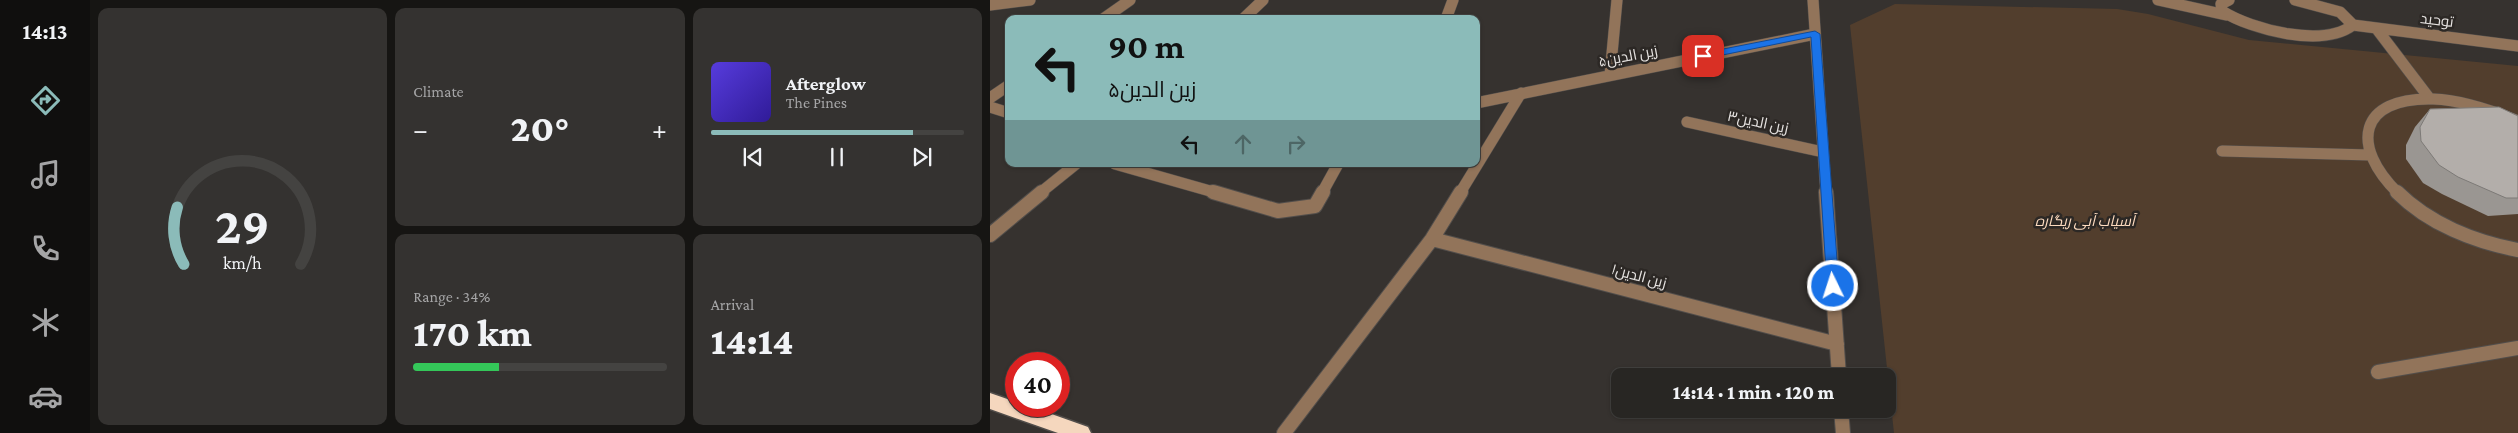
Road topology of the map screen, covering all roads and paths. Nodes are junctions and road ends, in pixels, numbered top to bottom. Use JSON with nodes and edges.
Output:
{"nodes":[{"id":1,"x":1030,"y":0,"type":"edge"},
{"id":2,"x":1130,"y":0,"type":"edge"},
{"id":3,"x":1263,"y":0,"type":"edge"},
{"id":4,"x":1453,"y":0,"type":"edge"},
{"id":5,"x":1617,"y":0,"type":"edge"},
{"id":6,"x":1813,"y":0,"type":"edge"},
{"id":7,"x":2158,"y":0,"type":"edge"},
{"id":8,"x":2219,"y":0,"type":"edge"},
{"id":9,"x":2228,"y":0,"type":"edge"},
{"id":10,"x":2295,"y":0,"type":"edge"},
{"id":11,"x":990,"y":5,"type":"edge"},
{"id":12,"x":1109,"y":15,"type":"edge"},
{"id":13,"x":1247,"y":15,"type":"edge"},
{"id":14,"x":1447,"y":15,"type":"edge"},
{"id":15,"x":2226,"y":15,"type":"junction"},
{"id":16,"x":2353,"y":25,"type":"junction"},
{"id":17,"x":2376,"y":28,"type":"junction"},
{"id":18,"x":1815,"y":34,"type":"junction"},
{"id":19,"x":2518,"y":46,"type":"edge"},
{"id":20,"x":1610,"y":75,"type":"junction"},
{"id":21,"x":1005,"y":88,"type":"edge"},
{"id":22,"x":1521,"y":93,"type":"junction"},
{"id":23,"x":990,"y":98,"type":"edge"},
{"id":24,"x":2430,"y":99,"type":"junction"},
{"id":25,"x":1480,"y":102,"type":"edge"},
{"id":26,"x":990,"y":107,"type":"edge"},
{"id":27,"x":1005,"y":112,"type":"edge"},
{"id":28,"x":2518,"y":121,"type":"edge"},
{"id":29,"x":1687,"y":122,"type":"dead end"},
{"id":30,"x":2222,"y":151,"type":"dead end"},
{"id":31,"x":1823,"y":152,"type":"junction"},
{"id":32,"x":2370,"y":156,"type":"junction"},
{"id":33,"x":1480,"y":160,"type":"edge"},
{"id":34,"x":1072,"y":167,"type":"edge"},
{"id":35,"x":1125,"y":167,"type":"edge"},
{"id":36,"x":1336,"y":167,"type":"edge"},
{"id":37,"x":1476,"y":167,"type":"edge"},
{"id":38,"x":990,"y":235,"type":"edge"},
{"id":39,"x":1432,"y":239,"type":"junction"},
{"id":40,"x":2518,"y":250,"type":"edge"},
{"id":41,"x":1837,"y":344,"type":"junction"},
{"id":42,"x":2518,"y":348,"type":"edge"},
{"id":43,"x":1838,"y":368,"type":"edge"},
{"id":44,"x":2378,"y":372,"type":"dead end"},
{"id":45,"x":990,"y":401,"type":"edge"},
{"id":46,"x":1842,"y":418,"type":"edge"},
{"id":47,"x":1082,"y":433,"type":"edge"},
{"id":48,"x":1284,"y":433,"type":"edge"},
{"id":49,"x":1843,"y":433,"type":"edge"}],
"edges":[{"from":1,"to":11,"type":"street"},
{"from":2,"to":12,"type":"street"},
{"from":3,"to":13,"type":"street"},
{"from":4,"to":14,"type":"street"},
{"from":5,"to":20,"type":"street"},
{"from":6,"to":18,"type":"street"},
{"from":7,"to":15,"type":"street"},
{"from":8,"to":9,"type":"street"},
{"from":9,"to":15,"type":"street"},
{"from":10,"to":16,"type":"street"},
{"from":15,"to":16,"type":"street"},
{"from":16,"to":17,"type":"street","name":"توحید"},
{"from":17,"to":19,"type":"street","name":"توحید"},
{"from":17,"to":24,"type":"street"},
{"from":18,"to":20,"type":"street","name":"زین الدین۵"},
{"from":18,"to":31,"type":"street"},
{"from":20,"to":22,"type":"street","name":"زین الدین۵"},
{"from":21,"to":23,"type":"street"},
{"from":22,"to":25,"type":"street","name":"زین الدین۵"},
{"from":22,"to":33,"type":"street"},
{"from":24,"to":28,"type":"street"},
{"from":24,"to":32,"type":"street"},
{"from":26,"to":27,"type":"street"},
{"from":29,"to":31,"type":"street","name":"زین الدین۳"},
{"from":30,"to":32,"type":"street"},
{"from":31,"to":41,"type":"street"},
{"from":32,"to":40,"type":"street"},
{"from":34,"to":38,"type":"street"},
{"from":35,"to":36,"type":"street"},
{"from":37,"to":39,"type":"street"},
{"from":39,"to":41,"type":"street","name":"زین الدین۱"},
{"from":39,"to":48,"type":"street"},
{"from":41,"to":43,"type":"street"},
{"from":42,"to":44,"type":"street"},
{"from":45,"to":47,"type":"highway"},
{"from":46,"to":49,"type":"street"}]}
